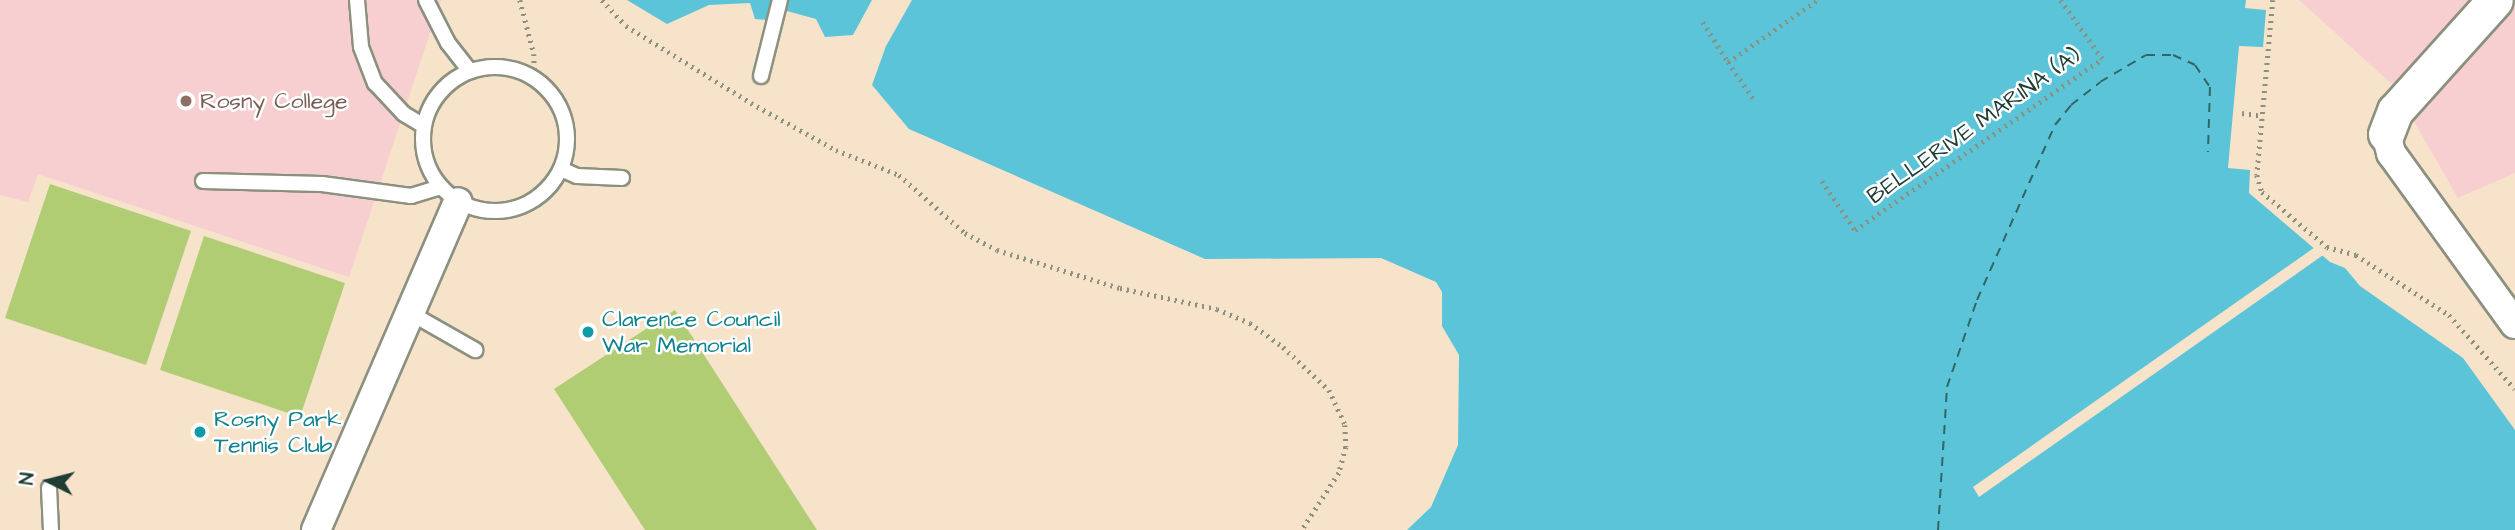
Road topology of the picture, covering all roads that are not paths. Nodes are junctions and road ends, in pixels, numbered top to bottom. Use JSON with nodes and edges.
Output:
{"nodes":[{"id":1,"x":357,"y":0,"type":"edge"},
{"id":2,"x":426,"y":0,"type":"edge"},
{"id":3,"x":780,"y":0,"type":"edge"},
{"id":4,"x":2495,"y":0,"type":"edge"},
{"id":5,"x":470,"y":71,"type":"junction"},
{"id":6,"x":761,"y":76,"type":"dead end"},
{"id":7,"x":424,"y":126,"type":"junction"},
{"id":8,"x":2386,"y":134,"type":"joint"},
{"id":9,"x":561,"y":169,"type":"junction"},
{"id":10,"x":622,"y":178,"type":"dead end"},
{"id":11,"x":203,"y":181,"type":"dead end"},
{"id":12,"x":449,"y":195,"type":"junction"},
{"id":13,"x":412,"y":314,"type":"junction"},
{"id":14,"x":2515,"y":324,"type":"edge"},
{"id":15,"x":475,"y":349,"type":"dead end"},
{"id":16,"x":49,"y":488,"type":"dead end"},
{"id":17,"x":51,"y":530,"type":"edge"},
{"id":18,"x":316,"y":530,"type":"edge"}],
"edges":[{"from":1,"to":7,"type":"lane"},
{"from":2,"to":5,"type":"lane"},
{"from":3,"to":6,"type":"lane"},
{"from":4,"to":8,"type":"street"},
{"from":5,"to":7,"type":"lane"},
{"from":5,"to":9,"type":"lane"},
{"from":7,"to":12,"type":"lane"},
{"from":8,"to":14,"type":"street"},
{"from":9,"to":10,"type":"lane"},
{"from":9,"to":12,"type":"lane"},
{"from":11,"to":12,"type":"lane"},
{"from":12,"to":13,"type":"street"},
{"from":13,"to":15,"type":"lane"},
{"from":13,"to":18,"type":"street"},
{"from":16,"to":17,"type":"lane"}]}
